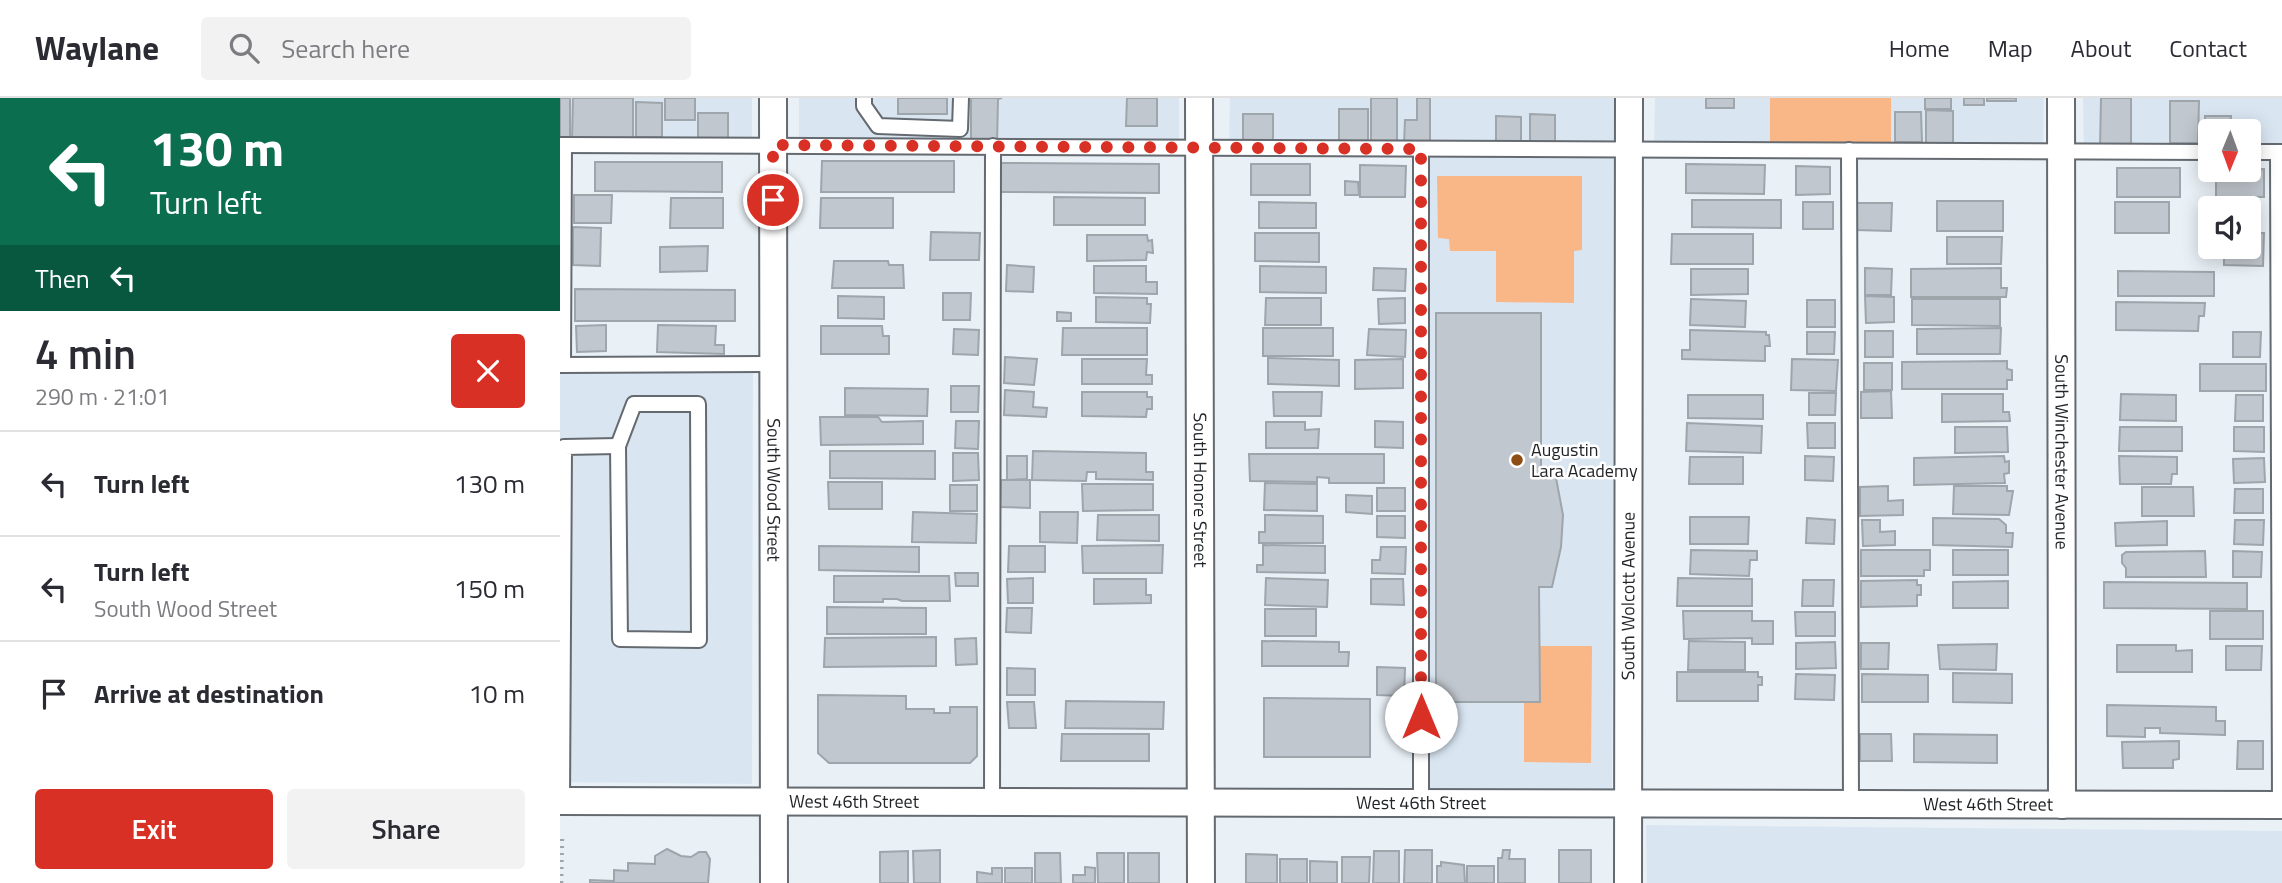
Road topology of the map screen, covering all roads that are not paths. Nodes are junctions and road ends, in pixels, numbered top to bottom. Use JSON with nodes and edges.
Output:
{"nodes":[{"id":1,"x":773,"y":98,"type":"edge"},
{"id":2,"x":864,"y":98,"type":"edge"},
{"id":3,"x":961,"y":98,"type":"edge"},
{"id":4,"x":1199,"y":98,"type":"edge"},
{"id":5,"x":1629,"y":98,"type":"edge"},
{"id":6,"x":2061,"y":98,"type":"edge"},
{"id":7,"x":562,"y":145,"type":"edge"},
{"id":8,"x":773,"y":145,"type":"junction"},
{"id":9,"x":993,"y":146,"type":"junction"},
{"id":10,"x":1200,"y":148,"type":"junction"},
{"id":11,"x":1421,"y":149,"type":"junction"},
{"id":12,"x":1629,"y":149,"type":"junction"},
{"id":13,"x":1849,"y":150,"type":"junction"},
{"id":14,"x":2061,"y":151,"type":"junction"},
{"id":15,"x":2198,"y":152,"type":"edge"},
{"id":16,"x":2261,"y":152,"type":"edge"},
{"id":17,"x":2280,"y":152,"type":"edge"},
{"id":18,"x":561,"y":365,"type":"edge"},
{"id":19,"x":773,"y":365,"type":"junction"},
{"id":20,"x":618,"y":446,"type":"junction"},
{"id":21,"x":561,"y":802,"type":"edge"},
{"id":22,"x":774,"y":802,"type":"junction"},
{"id":23,"x":992,"y":803,"type":"junction"},
{"id":24,"x":1200,"y":803,"type":"junction"},
{"id":25,"x":1421,"y":804,"type":"junction"},
{"id":26,"x":1628,"y":804,"type":"junction"},
{"id":27,"x":1851,"y":805,"type":"junction"},
{"id":28,"x":2062,"y":805,"type":"junction"},
{"id":29,"x":2281,"y":806,"type":"edge"},
{"id":30,"x":774,"y":883,"type":"edge"},
{"id":31,"x":1201,"y":883,"type":"edge"},
{"id":32,"x":1628,"y":883,"type":"edge"}],
"edges":[{"from":1,"to":8,"type":"street","name":"South Wood Street"},
{"from":2,"to":3,"type":"lane"},
{"from":4,"to":10,"type":"street","name":"South Honore Street"},
{"from":5,"to":12,"type":"street","name":"South Wolcott Avenue"},
{"from":6,"to":14,"type":"street","name":"South Winchester Avenue"},
{"from":7,"to":8,"type":"lane"},
{"from":7,"to":18,"type":"lane"},
{"from":8,"to":9,"type":"lane"},
{"from":8,"to":19,"type":"street","name":"South Wood Street"},
{"from":9,"to":10,"type":"lane"},
{"from":9,"to":23,"type":"lane"},
{"from":10,"to":11,"type":"lane"},
{"from":10,"to":24,"type":"street","name":"South Honore Street"},
{"from":11,"to":12,"type":"lane"},
{"from":11,"to":25,"type":"lane"},
{"from":12,"to":13,"type":"lane"},
{"from":12,"to":26,"type":"street","name":"South Wolcott Avenue"},
{"from":13,"to":14,"type":"lane"},
{"from":13,"to":27,"type":"lane"},
{"from":14,"to":15,"type":"lane"},
{"from":14,"to":28,"type":"street","name":"South Winchester Avenue"},
{"from":16,"to":17,"type":"lane"},
{"from":17,"to":29,"type":"lane"},
{"from":18,"to":19,"type":"lane"},
{"from":19,"to":22,"type":"street","name":"South Wood Street"},
{"from":20,"to":20,"type":"lane"},
{"from":20,"to":21,"type":"lane"},
{"from":21,"to":22,"type":"street","name":"West 46th Street"},
{"from":22,"to":23,"type":"street","name":"West 46th Street"},
{"from":22,"to":30,"type":"street","name":"South Wood Street"},
{"from":23,"to":24,"type":"street","name":"West 46th Street"},
{"from":24,"to":25,"type":"street","name":"West 46th Street"},
{"from":24,"to":31,"type":"street","name":"South Honore Street"},
{"from":25,"to":26,"type":"street","name":"West 46th Street"},
{"from":26,"to":27,"type":"street","name":"West 46th Street"},
{"from":26,"to":32,"type":"street","name":"South Wolcott Avenue"},
{"from":27,"to":28,"type":"street","name":"West 46th Street"},
{"from":28,"to":29,"type":"street","name":"West 46th Street"}]}
